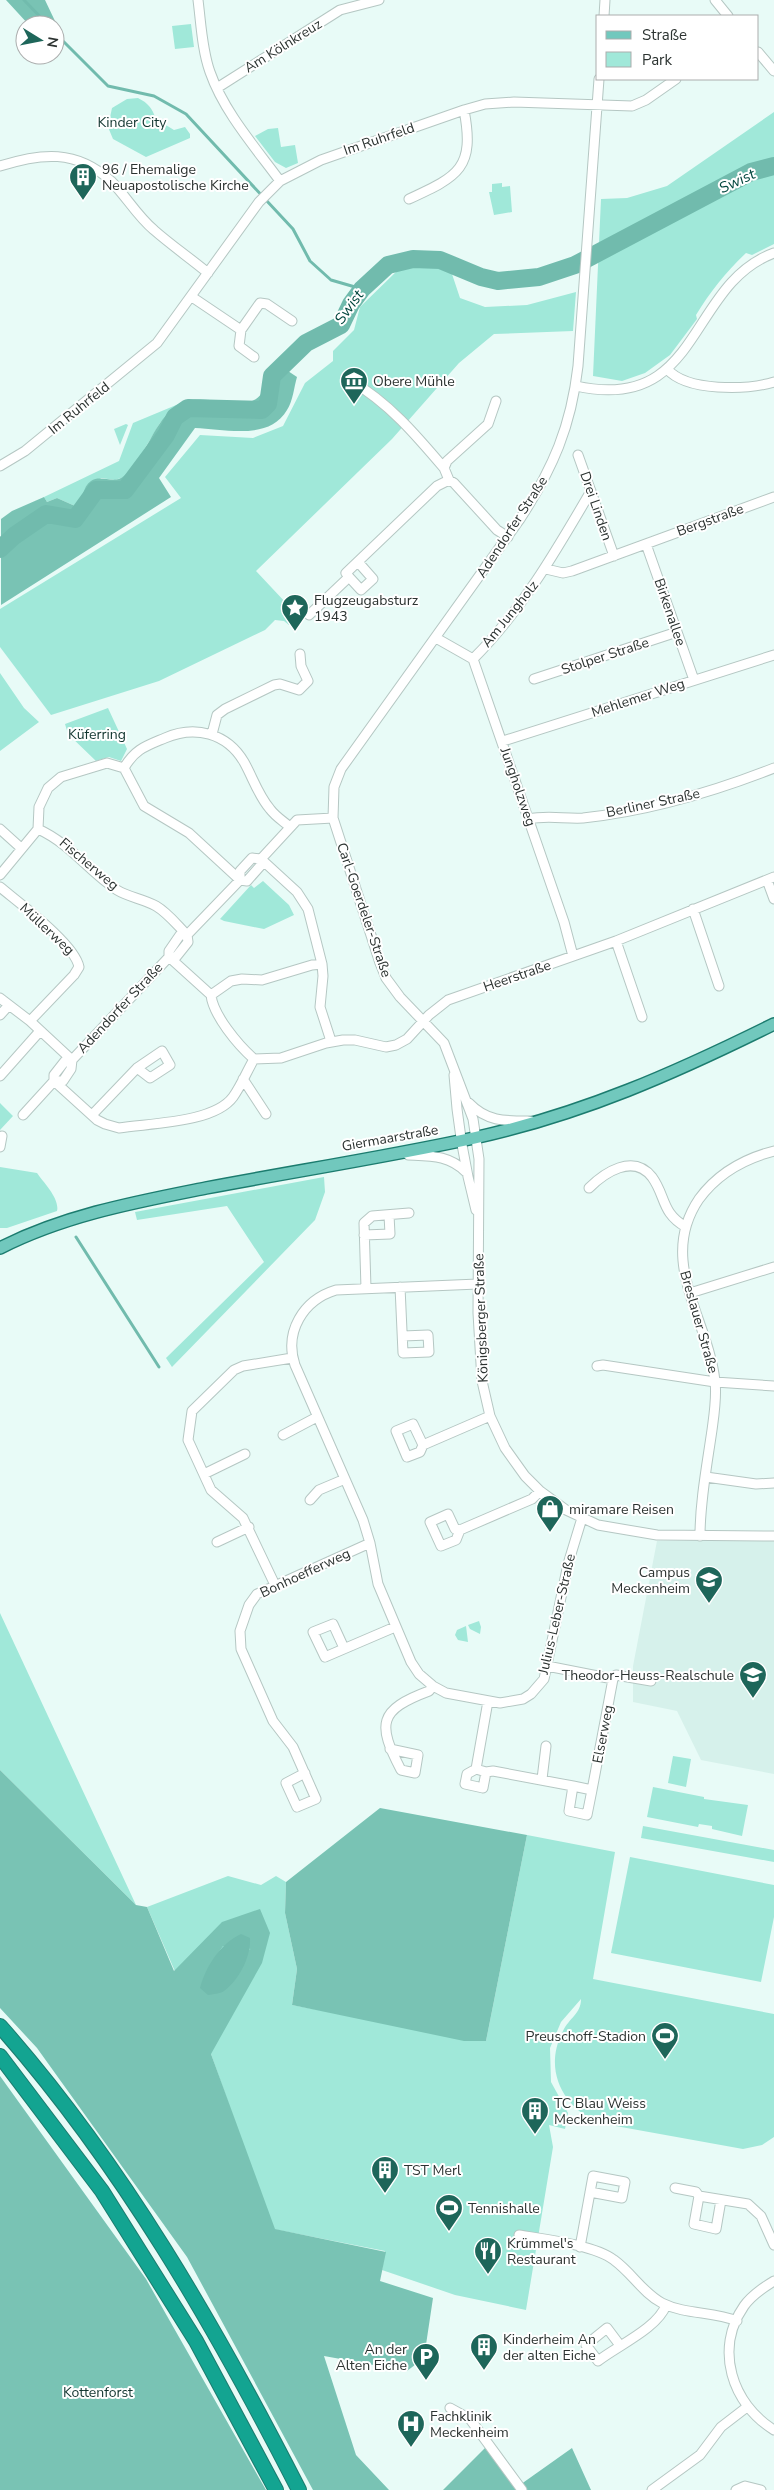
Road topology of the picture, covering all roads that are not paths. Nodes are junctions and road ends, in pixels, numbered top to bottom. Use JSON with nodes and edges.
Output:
{"nodes":[{"id":1,"x":198,"y":0,"type":"edge"},
{"id":2,"x":379,"y":0,"type":"edge"},
{"id":3,"x":605,"y":0,"type":"edge"},
{"id":4,"x":715,"y":0,"type":"edge"},
{"id":5,"x":604,"y":15,"type":"edge"},
{"id":6,"x":727,"y":15,"type":"edge"},
{"id":7,"x":759,"y":53,"type":"edge"},
{"id":8,"x":774,"y":71,"type":"edge"},
{"id":9,"x":599,"y":80,"type":"edge"},
{"id":10,"x":664,"y":82,"type":"edge"},
{"id":11,"x":217,"y":88,"type":"junction"},
{"id":12,"x":597,"y":106,"type":"junction"},
{"id":13,"x":464,"y":110,"type":"junction"},
{"id":14,"x":0,"y":166,"type":"edge"},
{"id":15,"x":277,"y":183,"type":"junction"},
{"id":16,"x":409,"y":199,"type":"dead end"},
{"id":17,"x":774,"y":253,"type":"edge"},
{"id":18,"x":208,"y":272,"type":"junction"},
{"id":19,"x":192,"y":298,"type":"junction"},
{"id":20,"x":292,"y":320,"type":"dead end"},
{"id":21,"x":241,"y":330,"type":"junction"},
{"id":22,"x":254,"y":357,"type":"dead end"},
{"id":23,"x":667,"y":369,"type":"junction"},
{"id":24,"x":351,"y":381,"type":"dead end"},
{"id":25,"x":774,"y":382,"type":"edge"},
{"id":26,"x":576,"y":386,"type":"junction"},
{"id":27,"x":496,"y":401,"type":"dead end"},
{"id":28,"x":578,"y":455,"type":"dead end"},
{"id":29,"x":0,"y":466,"type":"edge"},
{"id":30,"x":444,"y":468,"type":"junction"},
{"id":31,"x":449,"y":480,"type":"junction"},
{"id":32,"x":591,"y":491,"type":"junction"},
{"id":33,"x":774,"y":496,"type":"edge"},
{"id":34,"x":508,"y":537,"type":"junction"},
{"id":35,"x":646,"y":544,"type":"junction"},
{"id":36,"x":614,"y":556,"type":"junction"},
{"id":37,"x":358,"y":562,"type":"junction"},
{"id":38,"x":546,"y":568,"type":"junction"},
{"id":39,"x":350,"y":577,"type":"junction"},
{"id":40,"x":309,"y":615,"type":"dead end"},
{"id":41,"x":677,"y":632,"type":"junction"},
{"id":42,"x":436,"y":638,"type":"junction"},
{"id":43,"x":300,"y":654,"type":"dead end"},
{"id":44,"x":774,"y":655,"type":"edge"},
{"id":45,"x":473,"y":659,"type":"junction"},
{"id":46,"x":534,"y":679,"type":"dead end"},
{"id":47,"x":694,"y":680,"type":"junction"},
{"id":48,"x":212,"y":734,"type":"junction"},
{"id":49,"x":503,"y":741,"type":"junction"},
{"id":50,"x":124,"y":768,"type":"junction"},
{"id":51,"x":774,"y":768,"type":"edge"},
{"id":52,"x":333,"y":818,"type":"junction"},
{"id":53,"x":529,"y":819,"type":"junction"},
{"id":54,"x":290,"y":827,"type":"junction"},
{"id":55,"x":38,"y":828,"type":"junction"},
{"id":56,"x":0,"y":829,"type":"edge"},
{"id":57,"x":21,"y":848,"type":"junction"},
{"id":58,"x":261,"y":859,"type":"junction"},
{"id":59,"x":0,"y":875,"type":"edge"},
{"id":60,"x":771,"y":878,"type":"edge"},
{"id":61,"x":240,"y":880,"type":"junction"},
{"id":62,"x":0,"y":886,"type":"edge"},
{"id":63,"x":774,"y":899,"type":"edge"},
{"id":64,"x":693,"y":909,"type":"junction"},
{"id":65,"x":187,"y":935,"type":"junction"},
{"id":66,"x":616,"y":941,"type":"junction"},
{"id":67,"x":574,"y":956,"type":"junction"},
{"id":68,"x":169,"y":957,"type":"junction"},
{"id":69,"x":322,"y":964,"type":"junction"},
{"id":70,"x":718,"y":986,"type":"dead end"},
{"id":71,"x":211,"y":995,"type":"junction"},
{"id":72,"x":0,"y":998,"type":"edge"},
{"id":73,"x":9,"y":1005,"type":"junction"},
{"id":74,"x":0,"y":1015,"type":"edge"},
{"id":75,"x":642,"y":1017,"type":"dead end"},
{"id":76,"x":30,"y":1020,"type":"junction"},
{"id":77,"x":424,"y":1020,"type":"junction"},
{"id":78,"x":774,"y":1024,"type":"edge"},
{"id":79,"x":40,"y":1031,"type":"junction"},
{"id":80,"x":331,"y":1041,"type":"junction"},
{"id":81,"x":254,"y":1059,"type":"junction"},
{"id":82,"x":72,"y":1060,"type":"junction"},
{"id":83,"x":137,"y":1068,"type":"dead end"},
{"id":84,"x":454,"y":1070,"type":"junction"},
{"id":85,"x":0,"y":1076,"type":"edge"},
{"id":86,"x":243,"y":1080,"type":"junction"},
{"id":87,"x":54,"y":1081,"type":"junction"},
{"id":88,"x":469,"y":1103,"type":"junction"},
{"id":89,"x":266,"y":1114,"type":"dead end"},
{"id":90,"x":23,"y":1115,"type":"dead end"},
{"id":91,"x":92,"y":1115,"type":"junction"},
{"id":92,"x":539,"y":1121,"type":"junction"},
{"id":93,"x":0,"y":1136,"type":"edge"},
{"id":94,"x":476,"y":1137,"type":"junction"},
{"id":95,"x":461,"y":1140,"type":"junction"},
{"id":96,"x":0,"y":1147,"type":"edge"},
{"id":97,"x":774,"y":1151,"type":"edge"},
{"id":98,"x":392,"y":1154,"type":"junction"},
{"id":99,"x":466,"y":1172,"type":"junction"},
{"id":100,"x":589,"y":1188,"type":"dead end"},
{"id":101,"x":409,"y":1213,"type":"dead end"},
{"id":102,"x":389,"y":1215,"type":"junction"},
{"id":103,"x":478,"y":1218,"type":"junction"},
{"id":104,"x":686,"y":1227,"type":"junction"},
{"id":105,"x":364,"y":1235,"type":"junction"},
{"id":106,"x":0,"y":1248,"type":"edge"},
{"id":107,"x":774,"y":1267,"type":"edge"},
{"id":108,"x":478,"y":1284,"type":"junction"},
{"id":109,"x":400,"y":1287,"type":"junction"},
{"id":110,"x":366,"y":1288,"type":"junction"},
{"id":111,"x":690,"y":1293,"type":"junction"},
{"id":112,"x":402,"y":1336,"type":"dead end"},
{"id":113,"x":292,"y":1358,"type":"junction"},
{"id":114,"x":597,"y":1366,"type":"dead end"},
{"id":115,"x":716,"y":1382,"type":"junction"},
{"id":116,"x":774,"y":1386,"type":"edge"},
{"id":117,"x":490,"y":1416,"type":"junction"},
{"id":118,"x":317,"y":1417,"type":"junction"},
{"id":119,"x":283,"y":1435,"type":"dead end"},
{"id":120,"x":423,"y":1446,"type":"dead end"},
{"id":121,"x":245,"y":1454,"type":"dead end"},
{"id":122,"x":204,"y":1474,"type":"junction"},
{"id":123,"x":706,"y":1476,"type":"junction"},
{"id":124,"x":345,"y":1479,"type":"junction"},
{"id":125,"x":774,"y":1483,"type":"edge"},
{"id":126,"x":540,"y":1492,"type":"junction"},
{"id":127,"x":310,"y":1500,"type":"dead end"},
{"id":128,"x":582,"y":1518,"type":"junction"},
{"id":129,"x":249,"y":1527,"type":"junction"},
{"id":130,"x":460,"y":1530,"type":"dead end"},
{"id":131,"x":700,"y":1536,"type":"junction"},
{"id":132,"x":774,"y":1536,"type":"edge"},
{"id":133,"x":217,"y":1542,"type":"dead end"},
{"id":134,"x":370,"y":1543,"type":"junction"},
{"id":135,"x":275,"y":1585,"type":"junction"},
{"id":136,"x":395,"y":1627,"type":"junction"},
{"id":137,"x":344,"y":1648,"type":"dead end"},
{"id":138,"x":547,"y":1666,"type":"junction"},
{"id":139,"x":613,"y":1678,"type":"junction"},
{"id":140,"x":651,"y":1681,"type":"dead end"},
{"id":141,"x":433,"y":1686,"type":"junction"},
{"id":142,"x":488,"y":1701,"type":"junction"},
{"id":143,"x":546,"y":1746,"type":"dead end"},
{"id":144,"x":390,"y":1749,"type":"dead end"},
{"id":145,"x":476,"y":1769,"type":"junction"},
{"id":146,"x":486,"y":1772,"type":"junction"},
{"id":147,"x":305,"y":1773,"type":"dead end"},
{"id":148,"x":542,"y":1779,"type":"junction"},
{"id":149,"x":574,"y":1786,"type":"junction"},
{"id":150,"x":592,"y":1790,"type":"junction"},
{"id":151,"x":0,"y":2026,"type":"edge"},
{"id":152,"x":0,"y":2056,"type":"edge"},
{"id":153,"x":675,"y":2188,"type":"dead end"},
{"id":154,"x":590,"y":2192,"type":"dead end"},
{"id":155,"x":699,"y":2196,"type":"junction"},
{"id":156,"x":722,"y":2200,"type":"junction"},
{"id":157,"x":519,"y":2235,"type":"dead end"},
{"id":158,"x":774,"y":2245,"type":"edge"},
{"id":159,"x":580,"y":2247,"type":"junction"},
{"id":160,"x":774,"y":2281,"type":"edge"},
{"id":161,"x":666,"y":2305,"type":"junction"},
{"id":162,"x":736,"y":2321,"type":"junction"},
{"id":163,"x":619,"y":2344,"type":"dead end"},
{"id":164,"x":747,"y":2407,"type":"junction"},
{"id":165,"x":450,"y":2408,"type":"dead end"},
{"id":166,"x":774,"y":2430,"type":"edge"},
{"id":167,"x":276,"y":2490,"type":"edge"},
{"id":168,"x":299,"y":2490,"type":"edge"},
{"id":169,"x":522,"y":2490,"type":"edge"},
{"id":170,"x":652,"y":2490,"type":"edge"},
{"id":171,"x":736,"y":2490,"type":"edge"},
{"id":172,"x":761,"y":2490,"type":"edge"}],
"edges":[{"from":1,"to":11,"type":"street"},
{"from":2,"to":11,"type":"street","name":"Am Kölnkreuz"},
{"from":3,"to":5,"type":"street"},
{"from":4,"to":6,"type":"street"},
{"from":7,"to":8,"type":"street"},
{"from":9,"to":12,"type":"street","name":"Adendorfer Straße"},
{"from":10,"to":12,"type":"street","name":"Im Ruhrfeld"},
{"from":11,"to":15,"type":"street"},
{"from":12,"to":13,"type":"street","name":"Im Ruhrfeld"},
{"from":12,"to":26,"type":"street","name":"Adendorfer Straße"},
{"from":13,"to":15,"type":"street","name":"Im Ruhrfeld"},
{"from":13,"to":16,"type":"street"},
{"from":14,"to":18,"type":"street"},
{"from":15,"to":18,"type":"street","name":"Im Ruhrfeld"},
{"from":17,"to":23,"type":"street"},
{"from":18,"to":19,"type":"street","name":"Im Ruhrfeld"},
{"from":19,"to":21,"type":"street"},
{"from":19,"to":29,"type":"street","name":"Im Ruhrfeld"},
{"from":20,"to":21,"type":"street"},
{"from":21,"to":22,"type":"street"},
{"from":23,"to":25,"type":"street"},
{"from":23,"to":26,"type":"street"},
{"from":24,"to":30,"type":"street"},
{"from":26,"to":34,"type":"street","name":"Adendorfer Straße"},
{"from":27,"to":30,"type":"street"},
{"from":28,"to":32,"type":"street","name":"Drei Linden"},
{"from":30,"to":31,"type":"street"},
{"from":31,"to":34,"type":"street"},
{"from":31,"to":37,"type":"street"},
{"from":32,"to":36,"type":"street","name":"Drei Linden"},
{"from":32,"to":38,"type":"street","name":"Am Jungholz"},
{"from":33,"to":35,"type":"street","name":"Bergstraße"},
{"from":34,"to":42,"type":"street","name":"Adendorfer Straße"},
{"from":35,"to":36,"type":"street","name":"Am Jungholz"},
{"from":35,"to":41,"type":"street","name":"Birkenallee"},
{"from":36,"to":38,"type":"street","name":"Am Jungholz"},
{"from":37,"to":39,"type":"street"},
{"from":37,"to":39,"type":"street"},
{"from":38,"to":45,"type":"street","name":"Am Jungholz"},
{"from":39,"to":40,"type":"street"},
{"from":41,"to":46,"type":"street","name":"Stolper Straße"},
{"from":41,"to":47,"type":"street","name":"Birkenallee"},
{"from":42,"to":45,"type":"street"},
{"from":42,"to":52,"type":"street","name":"Adendorfer Straße"},
{"from":43,"to":48,"type":"street"},
{"from":44,"to":47,"type":"street","name":"Mehlemer Weg"},
{"from":45,"to":49,"type":"street","name":"Jungholzweg"},
{"from":47,"to":49,"type":"street","name":"Mehlemer Weg"},
{"from":48,"to":50,"type":"street"},
{"from":48,"to":54,"type":"street"},
{"from":49,"to":53,"type":"street","name":"Jungholzweg"},
{"from":50,"to":55,"type":"street"},
{"from":50,"to":61,"type":"street"},
{"from":51,"to":53,"type":"street","name":"Berliner Straße"},
{"from":52,"to":54,"type":"street","name":"Adendorfer Straße"},
{"from":52,"to":77,"type":"street","name":"Carl-Goerdeler-Straße"},
{"from":53,"to":67,"type":"street","name":"Jungholzweg"},
{"from":54,"to":58,"type":"street","name":"Adendorfer Straße"},
{"from":55,"to":57,"type":"street"},
{"from":55,"to":65,"type":"street","name":"Fischerweg"},
{"from":56,"to":57,"type":"street"},
{"from":57,"to":59,"type":"street"},
{"from":58,"to":61,"type":"street","name":"Adendorfer Straße"},
{"from":58,"to":69,"type":"street"},
{"from":60,"to":63,"type":"street","name":"Heerstraße"},
{"from":60,"to":64,"type":"street","name":"Heerstraße"},
{"from":61,"to":65,"type":"street","name":"Adendorfer Straße"},
{"from":62,"to":76,"type":"street","name":"Müllerweg"},
{"from":64,"to":66,"type":"street","name":"Heerstraße"},
{"from":64,"to":70,"type":"street"},
{"from":65,"to":68,"type":"street","name":"Adendorfer Straße"},
{"from":66,"to":67,"type":"street","name":"Heerstraße"},
{"from":66,"to":75,"type":"street"},
{"from":67,"to":77,"type":"street","name":"Heerstraße"},
{"from":68,"to":71,"type":"street"},
{"from":68,"to":82,"type":"street","name":"Adendorfer Straße"},
{"from":69,"to":71,"type":"street"},
{"from":69,"to":80,"type":"street"},
{"from":71,"to":81,"type":"street"},
{"from":72,"to":73,"type":"street"},
{"from":73,"to":74,"type":"street"},
{"from":73,"to":76,"type":"street"},
{"from":76,"to":79,"type":"street"},
{"from":77,"to":80,"type":"street","name":"Heerstraße"},
{"from":77,"to":84,"type":"street","name":"Carl-Goerdeler-Straße"},
{"from":78,"to":92,"type":"main road","name":"Giermaarstraße"},
{"from":79,"to":82,"type":"street"},
{"from":79,"to":85,"type":"street"},
{"from":80,"to":81,"type":"street","name":"Heerstraße"},
{"from":81,"to":86,"type":"street"},
{"from":82,"to":87,"type":"street","name":"Adendorfer Straße"},
{"from":83,"to":91,"type":"street"},
{"from":84,"to":88,"type":"street","name":"Carl-Goerdeler-Straße"},
{"from":84,"to":95,"type":"street","name":"Carl-Goerdeler-Straße"},
{"from":86,"to":89,"type":"street"},
{"from":86,"to":91,"type":"street"},
{"from":87,"to":90,"type":"street","name":"Adendorfer Straße"},
{"from":87,"to":91,"type":"street"},
{"from":88,"to":92,"type":"street"},
{"from":88,"to":94,"type":"street","name":"Carl-Goerdeler-Straße"},
{"from":92,"to":94,"type":"main road","name":"Giermaarstraße"},
{"from":93,"to":96,"type":"street"},
{"from":94,"to":95,"type":"main road","name":"Giermaarstraße"},
{"from":94,"to":103,"type":"street","name":"Königsberger Straße"},
{"from":95,"to":98,"type":"main road","name":"Giermaarstraße"},
{"from":95,"to":99,"type":"street","name":"Königsberger Straße"},
{"from":97,"to":104,"type":"street","name":"Breslauer Straße"},
{"from":98,"to":99,"type":"street"},
{"from":98,"to":106,"type":"main road","name":"Giermaarstraße"},
{"from":99,"to":103,"type":"street","name":"Königsberger Straße"},
{"from":100,"to":104,"type":"street"},
{"from":101,"to":102,"type":"street"},
{"from":102,"to":105,"type":"street"},
{"from":102,"to":105,"type":"street"},
{"from":103,"to":108,"type":"street","name":"Königsberger Straße"},
{"from":104,"to":111,"type":"street","name":"Breslauer Straße"},
{"from":105,"to":110,"type":"street"},
{"from":107,"to":111,"type":"street"},
{"from":108,"to":109,"type":"street","name":"Julius-Leber-Straße"},
{"from":108,"to":117,"type":"street","name":"Königsberger Straße"},
{"from":109,"to":110,"type":"street","name":"Julius-Leber-Straße"},
{"from":109,"to":112,"type":"street"},
{"from":110,"to":113,"type":"street","name":"Julius-Leber-Straße"},
{"from":111,"to":115,"type":"street","name":"Breslauer Straße"},
{"from":113,"to":118,"type":"street","name":"Julius-Leber-Straße"},
{"from":113,"to":122,"type":"street"},
{"from":114,"to":115,"type":"street"},
{"from":115,"to":116,"type":"street"},
{"from":115,"to":123,"type":"street","name":"Breslauer Straße"},
{"from":117,"to":120,"type":"street"},
{"from":117,"to":126,"type":"street","name":"Königsberger Straße"},
{"from":118,"to":119,"type":"street"},
{"from":118,"to":124,"type":"street","name":"Julius-Leber-Straße"},
{"from":121,"to":122,"type":"street"},
{"from":122,"to":129,"type":"street"},
{"from":123,"to":125,"type":"street"},
{"from":123,"to":131,"type":"street","name":"Breslauer Straße"},
{"from":124,"to":127,"type":"street"},
{"from":124,"to":134,"type":"street","name":"Julius-Leber-Straße"},
{"from":126,"to":128,"type":"street","name":"Königsberger Straße"},
{"from":126,"to":130,"type":"street"},
{"from":128,"to":131,"type":"street","name":"Königsberger Straße"},
{"from":128,"to":138,"type":"street","name":"Julius-Leber-Straße"},
{"from":129,"to":133,"type":"street"},
{"from":129,"to":135,"type":"street"},
{"from":131,"to":132,"type":"street","name":"Königsberger Straße"},
{"from":134,"to":135,"type":"street","name":"Bonhoefferweg"},
{"from":134,"to":136,"type":"street","name":"Julius-Leber-Straße"},
{"from":135,"to":147,"type":"street","name":"Bonhoefferweg"},
{"from":136,"to":137,"type":"street"},
{"from":136,"to":141,"type":"street","name":"Julius-Leber-Straße"},
{"from":138,"to":139,"type":"street"},
{"from":138,"to":142,"type":"street","name":"Julius-Leber-Straße"},
{"from":139,"to":140,"type":"street"},
{"from":139,"to":150,"type":"street","name":"Elserweg"},
{"from":141,"to":142,"type":"street","name":"Julius-Leber-Straße"},
{"from":141,"to":144,"type":"street"},
{"from":142,"to":145,"type":"street"},
{"from":143,"to":148,"type":"street"},
{"from":145,"to":146,"type":"street"},
{"from":145,"to":146,"type":"street"},
{"from":146,"to":148,"type":"street"},
{"from":148,"to":149,"type":"street"},
{"from":149,"to":150,"type":"street"},
{"from":149,"to":150,"type":"street","name":"Elserweg"},
{"from":151,"to":168,"type":"highway"},
{"from":152,"to":167,"type":"highway"},
{"from":153,"to":155,"type":"street"},
{"from":154,"to":159,"type":"street"},
{"from":155,"to":156,"type":"street"},
{"from":155,"to":156,"type":"street"},
{"from":156,"to":158,"type":"street"},
{"from":157,"to":159,"type":"street"},
{"from":159,"to":161,"type":"street"},
{"from":160,"to":162,"type":"street"},
{"from":161,"to":162,"type":"street"},
{"from":161,"to":163,"type":"street"},
{"from":162,"to":164,"type":"street"},
{"from":164,"to":166,"type":"street"},
{"from":164,"to":170,"type":"street"},
{"from":165,"to":169,"type":"street"},
{"from":171,"to":172,"type":"street"}]}
